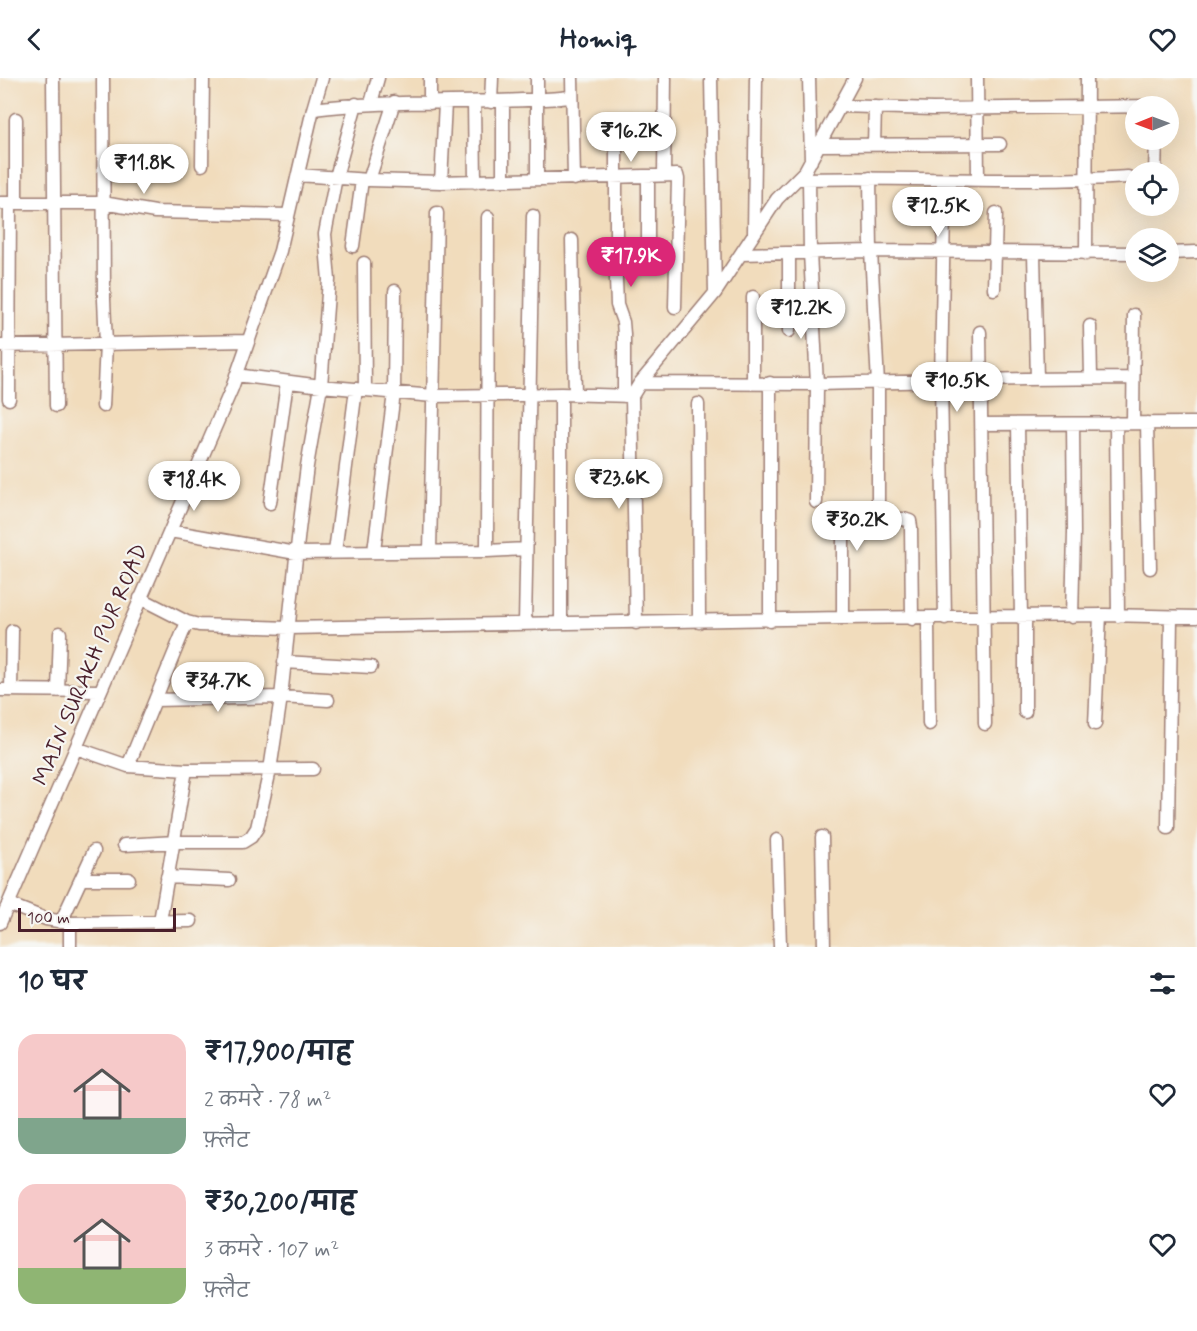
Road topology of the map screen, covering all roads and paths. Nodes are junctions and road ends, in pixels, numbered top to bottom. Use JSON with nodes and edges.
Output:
{"nodes":[{"id":1,"x":53,"y":78,"type":"edge"},
{"id":2,"x":103,"y":78,"type":"edge"},
{"id":3,"x":203,"y":78,"type":"edge"},
{"id":4,"x":322,"y":78,"type":"edge"},
{"id":5,"x":378,"y":78,"type":"edge"},
{"id":6,"x":430,"y":78,"type":"edge"},
{"id":7,"x":492,"y":78,"type":"edge"},
{"id":8,"x":537,"y":78,"type":"edge"},
{"id":9,"x":572,"y":78,"type":"edge"},
{"id":10,"x":665,"y":78,"type":"edge"},
{"id":11,"x":711,"y":78,"type":"edge"},
{"id":12,"x":756,"y":78,"type":"edge"},
{"id":13,"x":808,"y":78,"type":"edge"},
{"id":14,"x":855,"y":78,"type":"edge"},
{"id":15,"x":976,"y":78,"type":"edge"},
{"id":16,"x":1087,"y":78,"type":"edge"},
{"id":17,"x":572,"y":97,"type":"junction"},
{"id":18,"x":537,"y":100,"type":"junction"},
{"id":19,"x":394,"y":102,"type":"junction"},
{"id":20,"x":474,"y":102,"type":"junction"},
{"id":21,"x":497,"y":102,"type":"junction"},
{"id":22,"x":371,"y":103,"type":"junction"},
{"id":23,"x":430,"y":103,"type":"junction"},
{"id":24,"x":445,"y":103,"type":"junction"},
{"id":25,"x":356,"y":104,"type":"junction"},
{"id":26,"x":841,"y":106,"type":"junction"},
{"id":27,"x":875,"y":107,"type":"junction"},
{"id":28,"x":1125,"y":107,"type":"edge"},
{"id":29,"x":977,"y":108,"type":"junction"},
{"id":30,"x":1087,"y":108,"type":"junction"},
{"id":31,"x":313,"y":109,"type":"junction"},
{"id":32,"x":16,"y":119,"type":"dead end"},
{"id":33,"x":1000,"y":144,"type":"dead end"},
{"id":34,"x":820,"y":145,"type":"junction"},
{"id":35,"x":874,"y":145,"type":"junction"},
{"id":36,"x":977,"y":146,"type":"junction"},
{"id":37,"x":616,"y":147,"type":"dead end"},
{"id":38,"x":811,"y":161,"type":"junction"},
{"id":39,"x":202,"y":165,"type":"dead end"},
{"id":40,"x":298,"y":175,"type":"junction"},
{"id":41,"x":664,"y":175,"type":"junction"},
{"id":42,"x":648,"y":176,"type":"junction"},
{"id":43,"x":336,"y":177,"type":"junction"},
{"id":44,"x":1125,"y":177,"type":"edge"},
{"id":45,"x":537,"y":178,"type":"junction"},
{"id":46,"x":616,"y":178,"type":"junction"},
{"id":47,"x":870,"y":178,"type":"junction"},
{"id":48,"x":574,"y":179,"type":"junction"},
{"id":49,"x":803,"y":179,"type":"junction"},
{"id":50,"x":365,"y":180,"type":"junction"},
{"id":51,"x":503,"y":180,"type":"junction"},
{"id":52,"x":978,"y":180,"type":"junction"},
{"id":53,"x":1086,"y":180,"type":"junction"},
{"id":54,"x":441,"y":182,"type":"junction"},
{"id":55,"x":475,"y":183,"type":"junction"},
{"id":56,"x":54,"y":202,"type":"junction"},
{"id":57,"x":9,"y":203,"type":"edge"},
{"id":58,"x":103,"y":203,"type":"junction"},
{"id":59,"x":944,"y":208,"type":"dead end"},
{"id":60,"x":436,"y":213,"type":"dead end"},
{"id":61,"x":996,"y":213,"type":"dead end"},
{"id":62,"x":288,"y":215,"type":"junction"},
{"id":63,"x":533,"y":216,"type":"dead end"},
{"id":64,"x":488,"y":217,"type":"dead end"},
{"id":65,"x":754,"y":233,"type":"junction"},
{"id":66,"x":572,"y":240,"type":"dead end"},
{"id":67,"x":353,"y":246,"type":"dead end"},
{"id":68,"x":871,"y":251,"type":"junction"},
{"id":69,"x":1197,"y":252,"type":"edge"},
{"id":70,"x":810,"y":253,"type":"junction"},
{"id":71,"x":942,"y":253,"type":"junction"},
{"id":72,"x":995,"y":253,"type":"junction"},
{"id":73,"x":1125,"y":253,"type":"edge"},
{"id":74,"x":1179,"y":253,"type":"edge"},
{"id":75,"x":741,"y":254,"type":"junction"},
{"id":76,"x":789,"y":254,"type":"junction"},
{"id":77,"x":1034,"y":254,"type":"junction"},
{"id":78,"x":1086,"y":254,"type":"junction"},
{"id":79,"x":648,"y":259,"type":"dead end"},
{"id":80,"x":364,"y":263,"type":"dead end"},
{"id":81,"x":994,"y":289,"type":"dead end"},
{"id":82,"x":395,"y":291,"type":"dead end"},
{"id":83,"x":715,"y":293,"type":"junction"},
{"id":84,"x":753,"y":297,"type":"dead end"},
{"id":85,"x":675,"y":307,"type":"dead end"},
{"id":86,"x":1134,"y":315,"type":"dead end"},
{"id":87,"x":1090,"y":326,"type":"dead end"},
{"id":88,"x":789,"y":331,"type":"dead end"},
{"id":89,"x":980,"y":332,"type":"dead end"},
{"id":90,"x":248,"y":341,"type":"junction"},
{"id":91,"x":105,"y":344,"type":"junction"},
{"id":92,"x":54,"y":345,"type":"junction"},
{"id":93,"x":4,"y":346,"type":"edge"},
{"id":94,"x":236,"y":375,"type":"junction"},
{"id":95,"x":1091,"y":378,"type":"junction"},
{"id":96,"x":1133,"y":378,"type":"junction"},
{"id":97,"x":1037,"y":379,"type":"junction"},
{"id":98,"x":981,"y":380,"type":"junction"},
{"id":99,"x":941,"y":381,"type":"junction"},
{"id":100,"x":287,"y":382,"type":"junction"},
{"id":101,"x":640,"y":383,"type":"junction"},
{"id":102,"x":753,"y":383,"type":"junction"},
{"id":103,"x":770,"y":383,"type":"junction"},
{"id":104,"x":817,"y":384,"type":"junction"},
{"id":105,"x":878,"y":384,"type":"junction"},
{"id":106,"x":321,"y":386,"type":"junction"},
{"id":107,"x":361,"y":390,"type":"junction"},
{"id":108,"x":394,"y":393,"type":"junction"},
{"id":109,"x":529,"y":394,"type":"junction"},
{"id":110,"x":561,"y":394,"type":"junction"},
{"id":111,"x":575,"y":394,"type":"junction"},
{"id":112,"x":488,"y":395,"type":"junction"},
{"id":113,"x":433,"y":396,"type":"junction"},
{"id":114,"x":628,"y":396,"type":"junction"},
{"id":115,"x":9,"y":399,"type":"dead end"},
{"id":116,"x":698,"y":404,"type":"dead end"},
{"id":117,"x":56,"y":406,"type":"dead end"},
{"id":118,"x":104,"y":406,"type":"dead end"},
{"id":119,"x":1116,"y":423,"type":"junction"},
{"id":120,"x":1133,"y":423,"type":"junction"},
{"id":121,"x":1147,"y":423,"type":"junction"},
{"id":122,"x":1197,"y":423,"type":"edge"},
{"id":123,"x":982,"y":424,"type":"junction"},
{"id":124,"x":1018,"y":424,"type":"junction"},
{"id":125,"x":1073,"y":424,"type":"junction"},
{"id":126,"x":816,"y":502,"type":"dead end"},
{"id":127,"x":270,"y":503,"type":"dead end"},
{"id":128,"x":878,"y":519,"type":"junction"},
{"id":129,"x":170,"y":531,"type":"junction"},
{"id":130,"x":526,"y":549,"type":"junction"},
{"id":131,"x":374,"y":551,"type":"junction"},
{"id":132,"x":430,"y":551,"type":"junction"},
{"id":133,"x":487,"y":551,"type":"junction"},
{"id":134,"x":335,"y":552,"type":"junction"},
{"id":135,"x":296,"y":553,"type":"junction"},
{"id":136,"x":1150,"y":568,"type":"dead end"},
{"id":137,"x":140,"y":598,"type":"junction"},
{"id":138,"x":1100,"y":615,"type":"junction"},
{"id":139,"x":1118,"y":616,"type":"junction"},
{"id":140,"x":1023,"y":617,"type":"junction"},
{"id":141,"x":1072,"y":617,"type":"junction"},
{"id":142,"x":1171,"y":617,"type":"junction"},
{"id":143,"x":843,"y":618,"type":"junction"},
{"id":144,"x":945,"y":618,"type":"junction"},
{"id":145,"x":984,"y":618,"type":"junction"},
{"id":146,"x":1197,"y":618,"type":"edge"},
{"id":147,"x":912,"y":619,"type":"junction"},
{"id":148,"x":928,"y":619,"type":"junction"},
{"id":149,"x":770,"y":621,"type":"junction"},
{"id":150,"x":187,"y":622,"type":"junction"},
{"id":151,"x":561,"y":622,"type":"junction"},
{"id":152,"x":699,"y":622,"type":"junction"},
{"id":153,"x":636,"y":623,"type":"junction"},
{"id":154,"x":525,"y":624,"type":"junction"},
{"id":155,"x":288,"y":628,"type":"junction"},
{"id":156,"x":12,"y":631,"type":"dead end"},
{"id":157,"x":60,"y":633,"type":"dead end"},
{"id":158,"x":284,"y":662,"type":"junction"},
{"id":159,"x":371,"y":667,"type":"dead end"},
{"id":160,"x":5,"y":690,"type":"edge"},
{"id":161,"x":58,"y":691,"type":"junction"},
{"id":162,"x":100,"y":691,"type":"junction"},
{"id":163,"x":281,"y":697,"type":"junction"},
{"id":164,"x":155,"y":700,"type":"junction"},
{"id":165,"x":328,"y":700,"type":"dead end"},
{"id":166,"x":1025,"y":712,"type":"dead end"},
{"id":167,"x":929,"y":724,"type":"dead end"},
{"id":168,"x":985,"y":724,"type":"dead end"},
{"id":169,"x":1095,"y":724,"type":"dead end"},
{"id":170,"x":76,"y":748,"type":"junction"},
{"id":171,"x":128,"y":766,"type":"junction"},
{"id":172,"x":313,"y":769,"type":"dead end"},
{"id":173,"x":186,"y":770,"type":"junction"},
{"id":174,"x":270,"y":770,"type":"junction"},
{"id":175,"x":1168,"y":828,"type":"dead end"},
{"id":176,"x":822,"y":837,"type":"dead end"},
{"id":177,"x":777,"y":840,"type":"dead end"},
{"id":178,"x":175,"y":842,"type":"junction"},
{"id":179,"x":124,"y":846,"type":"dead end"},
{"id":180,"x":94,"y":851,"type":"dead end"},
{"id":181,"x":167,"y":877,"type":"junction"},
{"id":182,"x":81,"y":879,"type":"junction"},
{"id":183,"x":129,"y":879,"type":"dead end"},
{"id":184,"x":229,"y":880,"type":"dead end"},
{"id":185,"x":8,"y":904,"type":"junction"},
{"id":186,"x":160,"y":921,"type":"junction"},
{"id":187,"x":191,"y":921,"type":"dead end"},
{"id":188,"x":65,"y":922,"type":"junction"},
{"id":189,"x":0,"y":923,"type":"edge"},
{"id":190,"x":70,"y":947,"type":"edge"},
{"id":191,"x":780,"y":947,"type":"edge"},
{"id":192,"x":824,"y":947,"type":"edge"}],
"edges":[{"from":1,"to":56,"type":"street"},
{"from":2,"to":58,"type":"street"},
{"from":3,"to":39,"type":"street"},
{"from":4,"to":31,"type":"street","name":"MAIN SURAKH PUR ROAD"},
{"from":5,"to":22,"type":"street"},
{"from":6,"to":23,"type":"street"},
{"from":7,"to":21,"type":"street"},
{"from":8,"to":18,"type":"street"},
{"from":9,"to":17,"type":"street"},
{"from":10,"to":41,"type":"street"},
{"from":11,"to":83,"type":"street"},
{"from":12,"to":65,"type":"street"},
{"from":13,"to":38,"type":"street"},
{"from":14,"to":26,"type":"street"},
{"from":15,"to":29,"type":"street"},
{"from":16,"to":30,"type":"street"},
{"from":17,"to":18,"type":"street"},
{"from":17,"to":48,"type":"street"},
{"from":18,"to":21,"type":"street"},
{"from":18,"to":45,"type":"street"},
{"from":19,"to":22,"type":"street"},
{"from":19,"to":23,"type":"street"},
{"from":19,"to":50,"type":"street"},
{"from":20,"to":21,"type":"street"},
{"from":20,"to":24,"type":"street"},
{"from":20,"to":55,"type":"street"},
{"from":21,"to":51,"type":"street"},
{"from":22,"to":25,"type":"street"},
{"from":23,"to":24,"type":"street"},
{"from":24,"to":54,"type":"street"},
{"from":25,"to":31,"type":"street"},
{"from":25,"to":43,"type":"street"},
{"from":26,"to":27,"type":"street"},
{"from":26,"to":34,"type":"street"},
{"from":27,"to":29,"type":"street"},
{"from":27,"to":35,"type":"street"},
{"from":28,"to":30,"type":"street"},
{"from":29,"to":30,"type":"street"},
{"from":29,"to":36,"type":"street"},
{"from":30,"to":53,"type":"street"},
{"from":31,"to":40,"type":"street","name":"MAIN SURAKH PUR ROAD"},
{"from":32,"to":57,"type":"street"},
{"from":33,"to":36,"type":"street"},
{"from":34,"to":35,"type":"street"},
{"from":34,"to":38,"type":"street"},
{"from":35,"to":36,"type":"street"},
{"from":36,"to":52,"type":"street"},
{"from":37,"to":46,"type":"street"},
{"from":38,"to":49,"type":"street"},
{"from":40,"to":43,"type":"street"},
{"from":40,"to":62,"type":"street","name":"MAIN SURAKH PUR ROAD"},
{"from":41,"to":42,"type":"street"},
{"from":41,"to":85,"type":"street"},
{"from":42,"to":46,"type":"street"},
{"from":42,"to":79,"type":"street"},
{"from":43,"to":50,"type":"street"},
{"from":43,"to":106,"type":"street"},
{"from":44,"to":53,"type":"street"},
{"from":45,"to":48,"type":"street"},
{"from":45,"to":51,"type":"street"},
{"from":46,"to":48,"type":"street"},
{"from":46,"to":114,"type":"street"},
{"from":47,"to":49,"type":"street"},
{"from":47,"to":52,"type":"street"},
{"from":47,"to":68,"type":"street"},
{"from":49,"to":65,"type":"street"},
{"from":49,"to":70,"type":"street"},
{"from":50,"to":54,"type":"street"},
{"from":50,"to":67,"type":"street"},
{"from":51,"to":55,"type":"street"},
{"from":52,"to":53,"type":"street"},
{"from":53,"to":78,"type":"street"},
{"from":54,"to":55,"type":"street"},
{"from":56,"to":57,"type":"street"},
{"from":56,"to":58,"type":"street"},
{"from":56,"to":92,"type":"street"},
{"from":57,"to":93,"type":"street"},
{"from":58,"to":62,"type":"street"},
{"from":58,"to":91,"type":"street"},
{"from":59,"to":71,"type":"street"},
{"from":60,"to":113,"type":"street"},
{"from":61,"to":72,"type":"street"},
{"from":62,"to":90,"type":"street","name":"MAIN SURAKH PUR ROAD"},
{"from":63,"to":109,"type":"street"},
{"from":64,"to":112,"type":"street"},
{"from":65,"to":75,"type":"street"},
{"from":66,"to":111,"type":"street"},
{"from":68,"to":70,"type":"street"},
{"from":68,"to":71,"type":"street"},
{"from":68,"to":105,"type":"street"},
{"from":69,"to":74,"type":"street"},
{"from":70,"to":76,"type":"street"},
{"from":70,"to":104,"type":"street"},
{"from":71,"to":72,"type":"street"},
{"from":71,"to":99,"type":"street"},
{"from":72,"to":77,"type":"street"},
{"from":72,"to":81,"type":"street"},
{"from":73,"to":78,"type":"street"},
{"from":75,"to":76,"type":"street"},
{"from":75,"to":83,"type":"street"},
{"from":76,"to":88,"type":"street"},
{"from":77,"to":78,"type":"street"},
{"from":77,"to":97,"type":"street"},
{"from":80,"to":107,"type":"street"},
{"from":82,"to":108,"type":"street"},
{"from":83,"to":101,"type":"street"},
{"from":84,"to":102,"type":"street"},
{"from":86,"to":96,"type":"street"},
{"from":87,"to":95,"type":"street"},
{"from":89,"to":98,"type":"street"},
{"from":90,"to":91,"type":"street"},
{"from":90,"to":94,"type":"street","name":"MAIN SURAKH PUR ROAD"},
{"from":91,"to":92,"type":"street"},
{"from":91,"to":118,"type":"street"},
{"from":92,"to":93,"type":"street"},
{"from":92,"to":117,"type":"street"},
{"from":93,"to":115,"type":"street"},
{"from":94,"to":100,"type":"street"},
{"from":94,"to":129,"type":"street","name":"MAIN SURAKH PUR ROAD"},
{"from":95,"to":96,"type":"street"},
{"from":95,"to":97,"type":"street"},
{"from":96,"to":120,"type":"street"},
{"from":97,"to":98,"type":"street"},
{"from":98,"to":99,"type":"street"},
{"from":98,"to":123,"type":"street"},
{"from":99,"to":105,"type":"street"},
{"from":99,"to":144,"type":"street"},
{"from":100,"to":106,"type":"street"},
{"from":100,"to":127,"type":"street"},
{"from":101,"to":102,"type":"street"},
{"from":101,"to":114,"type":"street"},
{"from":102,"to":103,"type":"street"},
{"from":103,"to":104,"type":"street"},
{"from":103,"to":149,"type":"street"},
{"from":104,"to":105,"type":"street"},
{"from":104,"to":126,"type":"street"},
{"from":105,"to":128,"type":"street"},
{"from":106,"to":107,"type":"street"},
{"from":106,"to":135,"type":"street"},
{"from":107,"to":108,"type":"street"},
{"from":107,"to":134,"type":"street"},
{"from":108,"to":113,"type":"street"},
{"from":108,"to":131,"type":"street"},
{"from":109,"to":110,"type":"street"},
{"from":109,"to":112,"type":"street"},
{"from":109,"to":130,"type":"street"},
{"from":110,"to":111,"type":"street"},
{"from":110,"to":151,"type":"street"},
{"from":111,"to":114,"type":"street"},
{"from":112,"to":113,"type":"street"},
{"from":112,"to":133,"type":"street"},
{"from":113,"to":132,"type":"street"},
{"from":114,"to":153,"type":"street"},
{"from":116,"to":152,"type":"street"},
{"from":119,"to":120,"type":"street"},
{"from":119,"to":125,"type":"street"},
{"from":119,"to":139,"type":"street"},
{"from":120,"to":121,"type":"street"},
{"from":121,"to":122,"type":"street"},
{"from":121,"to":136,"type":"street"},
{"from":123,"to":124,"type":"street"},
{"from":123,"to":145,"type":"street"},
{"from":124,"to":125,"type":"street"},
{"from":124,"to":140,"type":"street"},
{"from":125,"to":141,"type":"street"},
{"from":128,"to":143,"type":"street"},
{"from":128,"to":147,"type":"street"},
{"from":129,"to":135,"type":"street"},
{"from":129,"to":137,"type":"street","name":"MAIN SURAKH PUR ROAD"},
{"from":130,"to":133,"type":"street"},
{"from":130,"to":154,"type":"street"},
{"from":131,"to":132,"type":"street"},
{"from":131,"to":134,"type":"street"},
{"from":132,"to":133,"type":"street"},
{"from":134,"to":135,"type":"street"},
{"from":135,"to":155,"type":"street"},
{"from":137,"to":150,"type":"street"},
{"from":137,"to":162,"type":"street","name":"MAIN SURAKH PUR ROAD"},
{"from":138,"to":139,"type":"street"},
{"from":138,"to":141,"type":"street"},
{"from":138,"to":169,"type":"street"},
{"from":139,"to":142,"type":"street"},
{"from":140,"to":141,"type":"street"},
{"from":140,"to":145,"type":"street"},
{"from":140,"to":166,"type":"street"},
{"from":142,"to":146,"type":"street"},
{"from":142,"to":175,"type":"street"},
{"from":143,"to":147,"type":"street"},
{"from":143,"to":149,"type":"street"},
{"from":144,"to":145,"type":"street"},
{"from":144,"to":148,"type":"street"},
{"from":145,"to":168,"type":"street"},
{"from":147,"to":148,"type":"street"},
{"from":148,"to":167,"type":"street"},
{"from":149,"to":152,"type":"street"},
{"from":150,"to":155,"type":"street"},
{"from":150,"to":164,"type":"street"},
{"from":151,"to":153,"type":"street"},
{"from":151,"to":154,"type":"street"},
{"from":152,"to":153,"type":"street"},
{"from":154,"to":155,"type":"street"},
{"from":155,"to":158,"type":"street"},
{"from":156,"to":160,"type":"street"},
{"from":157,"to":161,"type":"street"},
{"from":158,"to":159,"type":"street"},
{"from":158,"to":163,"type":"street"},
{"from":160,"to":161,"type":"street"},
{"from":161,"to":162,"type":"street"},
{"from":162,"to":170,"type":"street","name":"MAIN SURAKH PUR ROAD"},
{"from":163,"to":164,"type":"street"},
{"from":163,"to":165,"type":"street"},
{"from":163,"to":174,"type":"street"},
{"from":164,"to":171,"type":"street"},
{"from":170,"to":171,"type":"street"},
{"from":170,"to":185,"type":"street","name":"MAIN SURAKH PUR ROAD"},
{"from":171,"to":173,"type":"street"},
{"from":172,"to":174,"type":"street"},
{"from":173,"to":174,"type":"street"},
{"from":173,"to":178,"type":"street"},
{"from":174,"to":178,"type":"street"},
{"from":176,"to":192,"type":"street"},
{"from":177,"to":191,"type":"street"},
{"from":178,"to":179,"type":"street"},
{"from":178,"to":181,"type":"street"},
{"from":180,"to":182,"type":"street"},
{"from":181,"to":184,"type":"street"},
{"from":181,"to":186,"type":"street"},
{"from":182,"to":183,"type":"street"},
{"from":182,"to":188,"type":"street"},
{"from":185,"to":188,"type":"street"},
{"from":185,"to":189,"type":"street","name":"MAIN SURAKH PUR ROAD"},
{"from":186,"to":187,"type":"street"},
{"from":186,"to":188,"type":"street"},
{"from":188,"to":190,"type":"street"}]}
